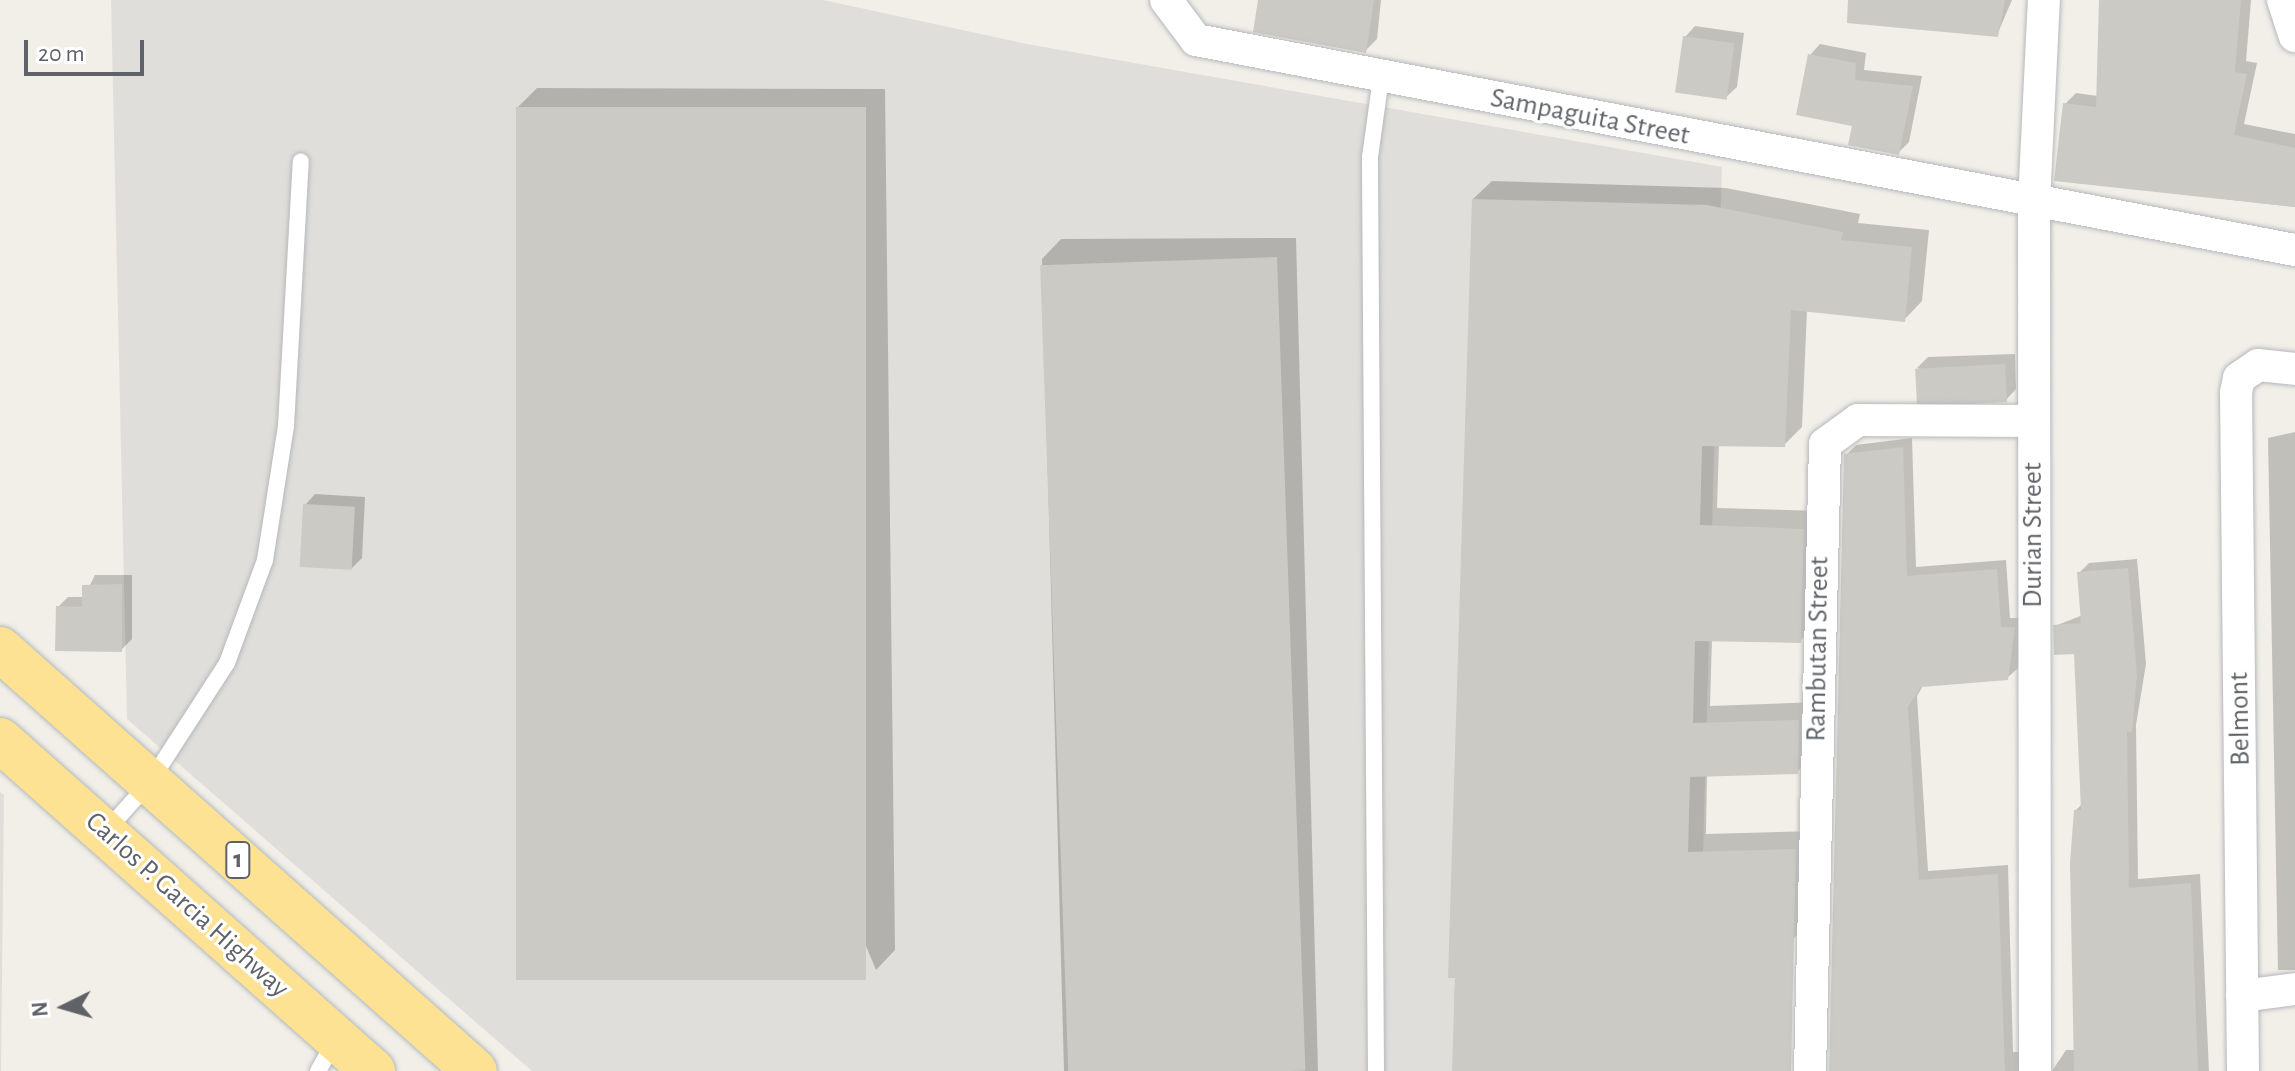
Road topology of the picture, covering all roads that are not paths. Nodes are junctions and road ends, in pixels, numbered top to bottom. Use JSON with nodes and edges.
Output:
{"nodes":[{"id":1,"x":1166,"y":0,"type":"edge"},
{"id":2,"x":2044,"y":0,"type":"edge"},
{"id":3,"x":2283,"y":0,"type":"edge"},
{"id":4,"x":2293,"y":35,"type":"edge"},
{"id":5,"x":1381,"y":78,"type":"junction"},
{"id":6,"x":301,"y":161,"type":"dead end"},
{"id":7,"x":2034,"y":202,"type":"junction"},
{"id":8,"x":2295,"y":250,"type":"edge"},
{"id":9,"x":2295,"y":369,"type":"edge"},
{"id":10,"x":2032,"y":421,"type":"junction"},
{"id":11,"x":0,"y":649,"type":"edge"},
{"id":12,"x":0,"y":740,"type":"edge"},
{"id":13,"x":150,"y":782,"type":"junction"},
{"id":14,"x":105,"y":833,"type":"junction"},
{"id":15,"x":2295,"y":989,"type":"edge"},
{"id":16,"x":2242,"y":996,"type":"junction"},
{"id":17,"x":327,"y":1055,"type":"edge"},
{"id":18,"x":373,"y":1071,"type":"edge"},
{"id":19,"x":475,"y":1071,"type":"edge"},
{"id":20,"x":1376,"y":1071,"type":"edge"},
{"id":21,"x":1810,"y":1071,"type":"edge"},
{"id":22,"x":2035,"y":1071,"type":"edge"},
{"id":23,"x":2243,"y":1071,"type":"edge"}],
"edges":[{"from":1,"to":5,"type":"street","name":"Sampaguita Street"},
{"from":2,"to":7,"type":"street","name":"Durian Street"},
{"from":3,"to":4,"type":"street"},
{"from":5,"to":7,"type":"street","name":"Sampaguita Street"},
{"from":5,"to":20,"type":"lane"},
{"from":6,"to":13,"type":"lane"},
{"from":7,"to":8,"type":"street","name":"Sampaguita Street"},
{"from":7,"to":10,"type":"street","name":"Durian Street"},
{"from":9,"to":16,"type":"street","name":"Belmont"},
{"from":10,"to":21,"type":"street","name":"Rambutan Street"},
{"from":10,"to":22,"type":"street","name":"Durian Street"},
{"from":11,"to":13,"type":"highway","number":"1"},
{"from":12,"to":14,"type":"highway","name":"Carlos P. Garcia Highway"},
{"from":13,"to":14,"type":"lane"},
{"from":13,"to":19,"type":"highway","number":"1"},
{"from":14,"to":17,"type":"highway","name":"Carlos P. Garcia Highway"},
{"from":15,"to":16,"type":"street"},
{"from":16,"to":23,"type":"street","name":"Belmont"},
{"from":17,"to":18,"type":"highway","name":"Carlos P. Garcia Highway"}]}
